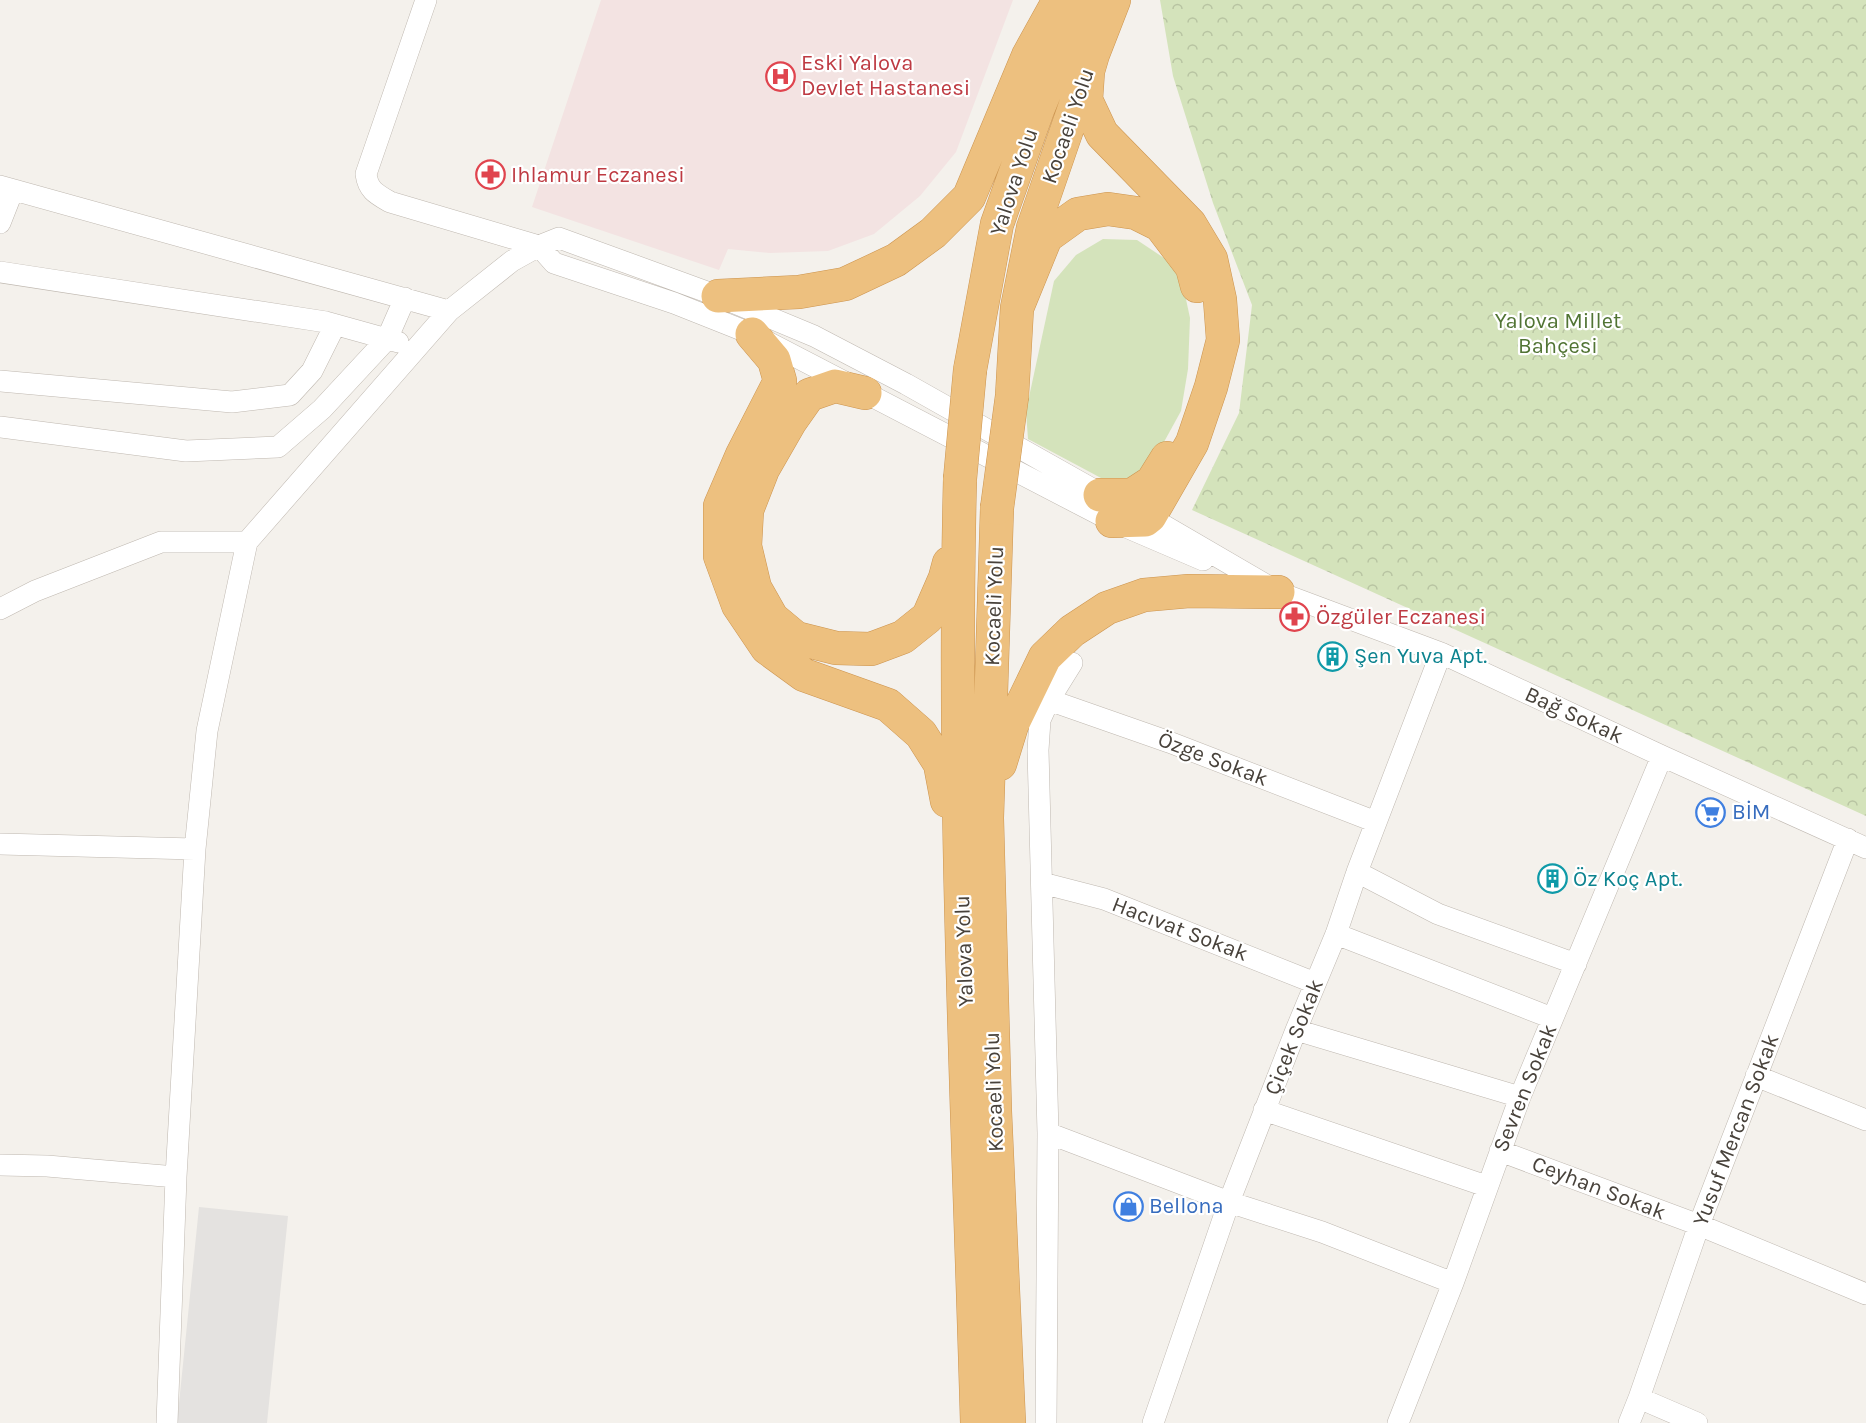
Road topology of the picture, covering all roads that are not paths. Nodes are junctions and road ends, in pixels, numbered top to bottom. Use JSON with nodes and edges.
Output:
{"nodes":[{"id":1,"x":426,"y":0,"type":"edge"},
{"id":2,"x":1059,"y":0,"type":"edge"},
{"id":3,"x":1083,"y":0,"type":"edge"},
{"id":4,"x":1114,"y":0,"type":"edge"},
{"id":5,"x":1093,"y":54,"type":"junction"},
{"id":6,"x":7,"y":188,"type":"edge"},
{"id":7,"x":0,"y":223,"type":"edge"},
{"id":8,"x":539,"y":246,"type":"junction"},
{"id":9,"x":0,"y":272,"type":"edge"},
{"id":10,"x":718,"y":296,"type":"junction"},
{"id":11,"x":405,"y":298,"type":"junction"},
{"id":12,"x":1017,"y":308,"type":"junction"},
{"id":13,"x":449,"y":311,"type":"junction"},
{"id":14,"x":335,"y":325,"type":"junction"},
{"id":15,"x":752,"y":334,"type":"junction"},
{"id":16,"x":387,"y":339,"type":"junction"},
{"id":17,"x":417,"y":347,"type":"junction"},
{"id":18,"x":0,"y":381,"type":"edge"},
{"id":19,"x":865,"y":393,"type":"junction"},
{"id":20,"x":0,"y":427,"type":"edge"},
{"id":21,"x":1106,"y":508,"type":"junction"},
{"id":22,"x":1150,"y":516,"type":"junction"},
{"id":23,"x":959,"y":520,"type":"junction"},
{"id":24,"x":247,"y":542,"type":"junction"},
{"id":25,"x":1278,"y":592,"type":"junction"},
{"id":26,"x":0,"y":609,"type":"edge"},
{"id":27,"x":1441,"y":653,"type":"junction"},
{"id":28,"x":1072,"y":663,"type":"dead end"},
{"id":29,"x":1049,"y":700,"type":"junction"},
{"id":30,"x":1662,"y":756,"type":"junction"},
{"id":31,"x":987,"y":818,"type":"junction"},
{"id":32,"x":1376,"y":822,"type":"junction"},
{"id":33,"x":0,"y":844,"type":"edge"},
{"id":34,"x":1857,"y":844,"type":"edge"},
{"id":35,"x":195,"y":849,"type":"junction"},
{"id":36,"x":961,"y":865,"type":"junction"},
{"id":37,"x":1357,"y":872,"type":"junction"},
{"id":38,"x":1042,"y":883,"type":"junction"},
{"id":39,"x":1336,"y":934,"type":"junction"},
{"id":40,"x":1576,"y":964,"type":"junction"},
{"id":41,"x":1315,"y":983,"type":"junction"},
{"id":42,"x":1552,"y":1017,"type":"junction"},
{"id":43,"x":1296,"y":1030,"type":"junction"},
{"id":44,"x":1756,"y":1076,"type":"junction"},
{"id":45,"x":1520,"y":1097,"type":"junction"},
{"id":46,"x":1264,"y":1110,"type":"junction"},
{"id":47,"x":1866,"y":1120,"type":"edge"},
{"id":48,"x":1047,"y":1133,"type":"junction"},
{"id":49,"x":1500,"y":1151,"type":"junction"},
{"id":50,"x":0,"y":1165,"type":"edge"},
{"id":51,"x":176,"y":1177,"type":"junction"},
{"id":52,"x":1486,"y":1186,"type":"junction"},
{"id":53,"x":1229,"y":1202,"type":"junction"},
{"id":54,"x":1699,"y":1225,"type":"junction"},
{"id":55,"x":1453,"y":1283,"type":"junction"},
{"id":56,"x":1866,"y":1294,"type":"edge"},
{"id":57,"x":1639,"y":1398,"type":"junction"},
{"id":58,"x":167,"y":1423,"type":"edge"},
{"id":59,"x":977,"y":1423,"type":"edge"},
{"id":60,"x":1008,"y":1423,"type":"edge"},
{"id":61,"x":1046,"y":1423,"type":"edge"},
{"id":62,"x":1153,"y":1423,"type":"edge"},
{"id":63,"x":1398,"y":1423,"type":"edge"},
{"id":64,"x":1629,"y":1423,"type":"edge"},
{"id":65,"x":1697,"y":1423,"type":"edge"}],
"edges":[{"from":1,"to":8,"type":"street"},
{"from":2,"to":10,"type":"highway"},
{"from":3,"to":23,"type":"highway","name":"Yalova Yolu","bridge":true},
{"from":4,"to":5,"type":"highway","name":"Kocaeli̇ Yolu"},
{"from":5,"to":12,"type":"highway","name":"Kocaeli̇ Yolu"},
{"from":5,"to":22,"type":"highway"},
{"from":6,"to":7,"type":"street"},
{"from":6,"to":11,"type":"street"},
{"from":8,"to":10,"type":"street"},
{"from":8,"to":13,"type":"street"},
{"from":8,"to":15,"type":"street"},
{"from":9,"to":14,"type":"street"},
{"from":10,"to":21,"type":"street"},
{"from":11,"to":13,"type":"street"},
{"from":11,"to":16,"type":"street"},
{"from":12,"to":21,"type":"highway"},
{"from":12,"to":31,"type":"highway","name":"Kocaeli̇ Yolu","bridge":true},
{"from":13,"to":17,"type":"street"},
{"from":14,"to":16,"type":"street"},
{"from":14,"to":18,"type":"street"},
{"from":15,"to":19,"type":"street"},
{"from":15,"to":36,"type":"highway"},
{"from":16,"to":17,"type":"street"},
{"from":16,"to":20,"type":"street"},
{"from":17,"to":24,"type":"street"},
{"from":19,"to":21,"type":"street"},
{"from":19,"to":23,"type":"highway"},
{"from":21,"to":22,"type":"highway"},
{"from":21,"to":25,"type":"street"},
{"from":22,"to":25,"type":"street"},
{"from":23,"to":36,"type":"highway","name":"Yalova Yolu"},
{"from":24,"to":26,"type":"street"},
{"from":24,"to":35,"type":"street"},
{"from":25,"to":27,"type":"street","name":"Bağ Sokak"},
{"from":25,"to":31,"type":"highway"},
{"from":27,"to":30,"type":"street","name":"Bağ Sokak"},
{"from":27,"to":32,"type":"street","name":"Çiçek Sokak"},
{"from":28,"to":29,"type":"street"},
{"from":29,"to":32,"type":"street","name":"Özge Sokak"},
{"from":29,"to":38,"type":"street"},
{"from":30,"to":34,"type":"street","name":"Bağ Sokak"},
{"from":30,"to":40,"type":"street","name":"Sevren Sokak"},
{"from":31,"to":60,"type":"highway","name":"Kocaeli̇ Yolu"},
{"from":32,"to":37,"type":"street","name":"Çiçek Sokak"},
{"from":33,"to":35,"type":"street"},
{"from":34,"to":44,"type":"street","name":"Yusuf Mercan Sokak"},
{"from":35,"to":51,"type":"street"},
{"from":36,"to":59,"type":"highway","name":"Yalova Yolu"},
{"from":37,"to":39,"type":"street","name":"Çiçek Sokak"},
{"from":37,"to":40,"type":"street"},
{"from":38,"to":41,"type":"street","name":"Hacıvat Sokak"},
{"from":38,"to":48,"type":"street"},
{"from":39,"to":41,"type":"street","name":"Çiçek Sokak"},
{"from":39,"to":42,"type":"street"},
{"from":40,"to":42,"type":"street","name":"Sevren Sokak"},
{"from":41,"to":43,"type":"street","name":"Çiçek Sokak"},
{"from":42,"to":45,"type":"street","name":"Sevren Sokak"},
{"from":43,"to":45,"type":"street"},
{"from":43,"to":46,"type":"street","name":"Çiçek Sokak"},
{"from":44,"to":47,"type":"street"},
{"from":44,"to":54,"type":"street","name":"Yusuf Mercan Sokak"},
{"from":45,"to":49,"type":"street","name":"Sevren Sokak"},
{"from":46,"to":52,"type":"street"},
{"from":46,"to":53,"type":"street","name":"Çiçek Sokak"},
{"from":48,"to":53,"type":"street"},
{"from":48,"to":61,"type":"street"},
{"from":49,"to":52,"type":"street","name":"Sevren Sokak"},
{"from":49,"to":54,"type":"street","name":"Ceyhan Sokak"},
{"from":50,"to":51,"type":"street"},
{"from":51,"to":58,"type":"street"},
{"from":52,"to":55,"type":"street","name":"Sevren Sokak"},
{"from":53,"to":55,"type":"street"},
{"from":53,"to":62,"type":"street","name":"Çiçek Sokak"},
{"from":54,"to":56,"type":"street","name":"Ceyhan Sokak"},
{"from":54,"to":57,"type":"street","name":"Yusuf Mercan Sokak"},
{"from":55,"to":63,"type":"street","name":"Sevren Sokak"},
{"from":57,"to":64,"type":"street","name":"Yusuf Mercan Sokak"},
{"from":57,"to":65,"type":"street"}]}
